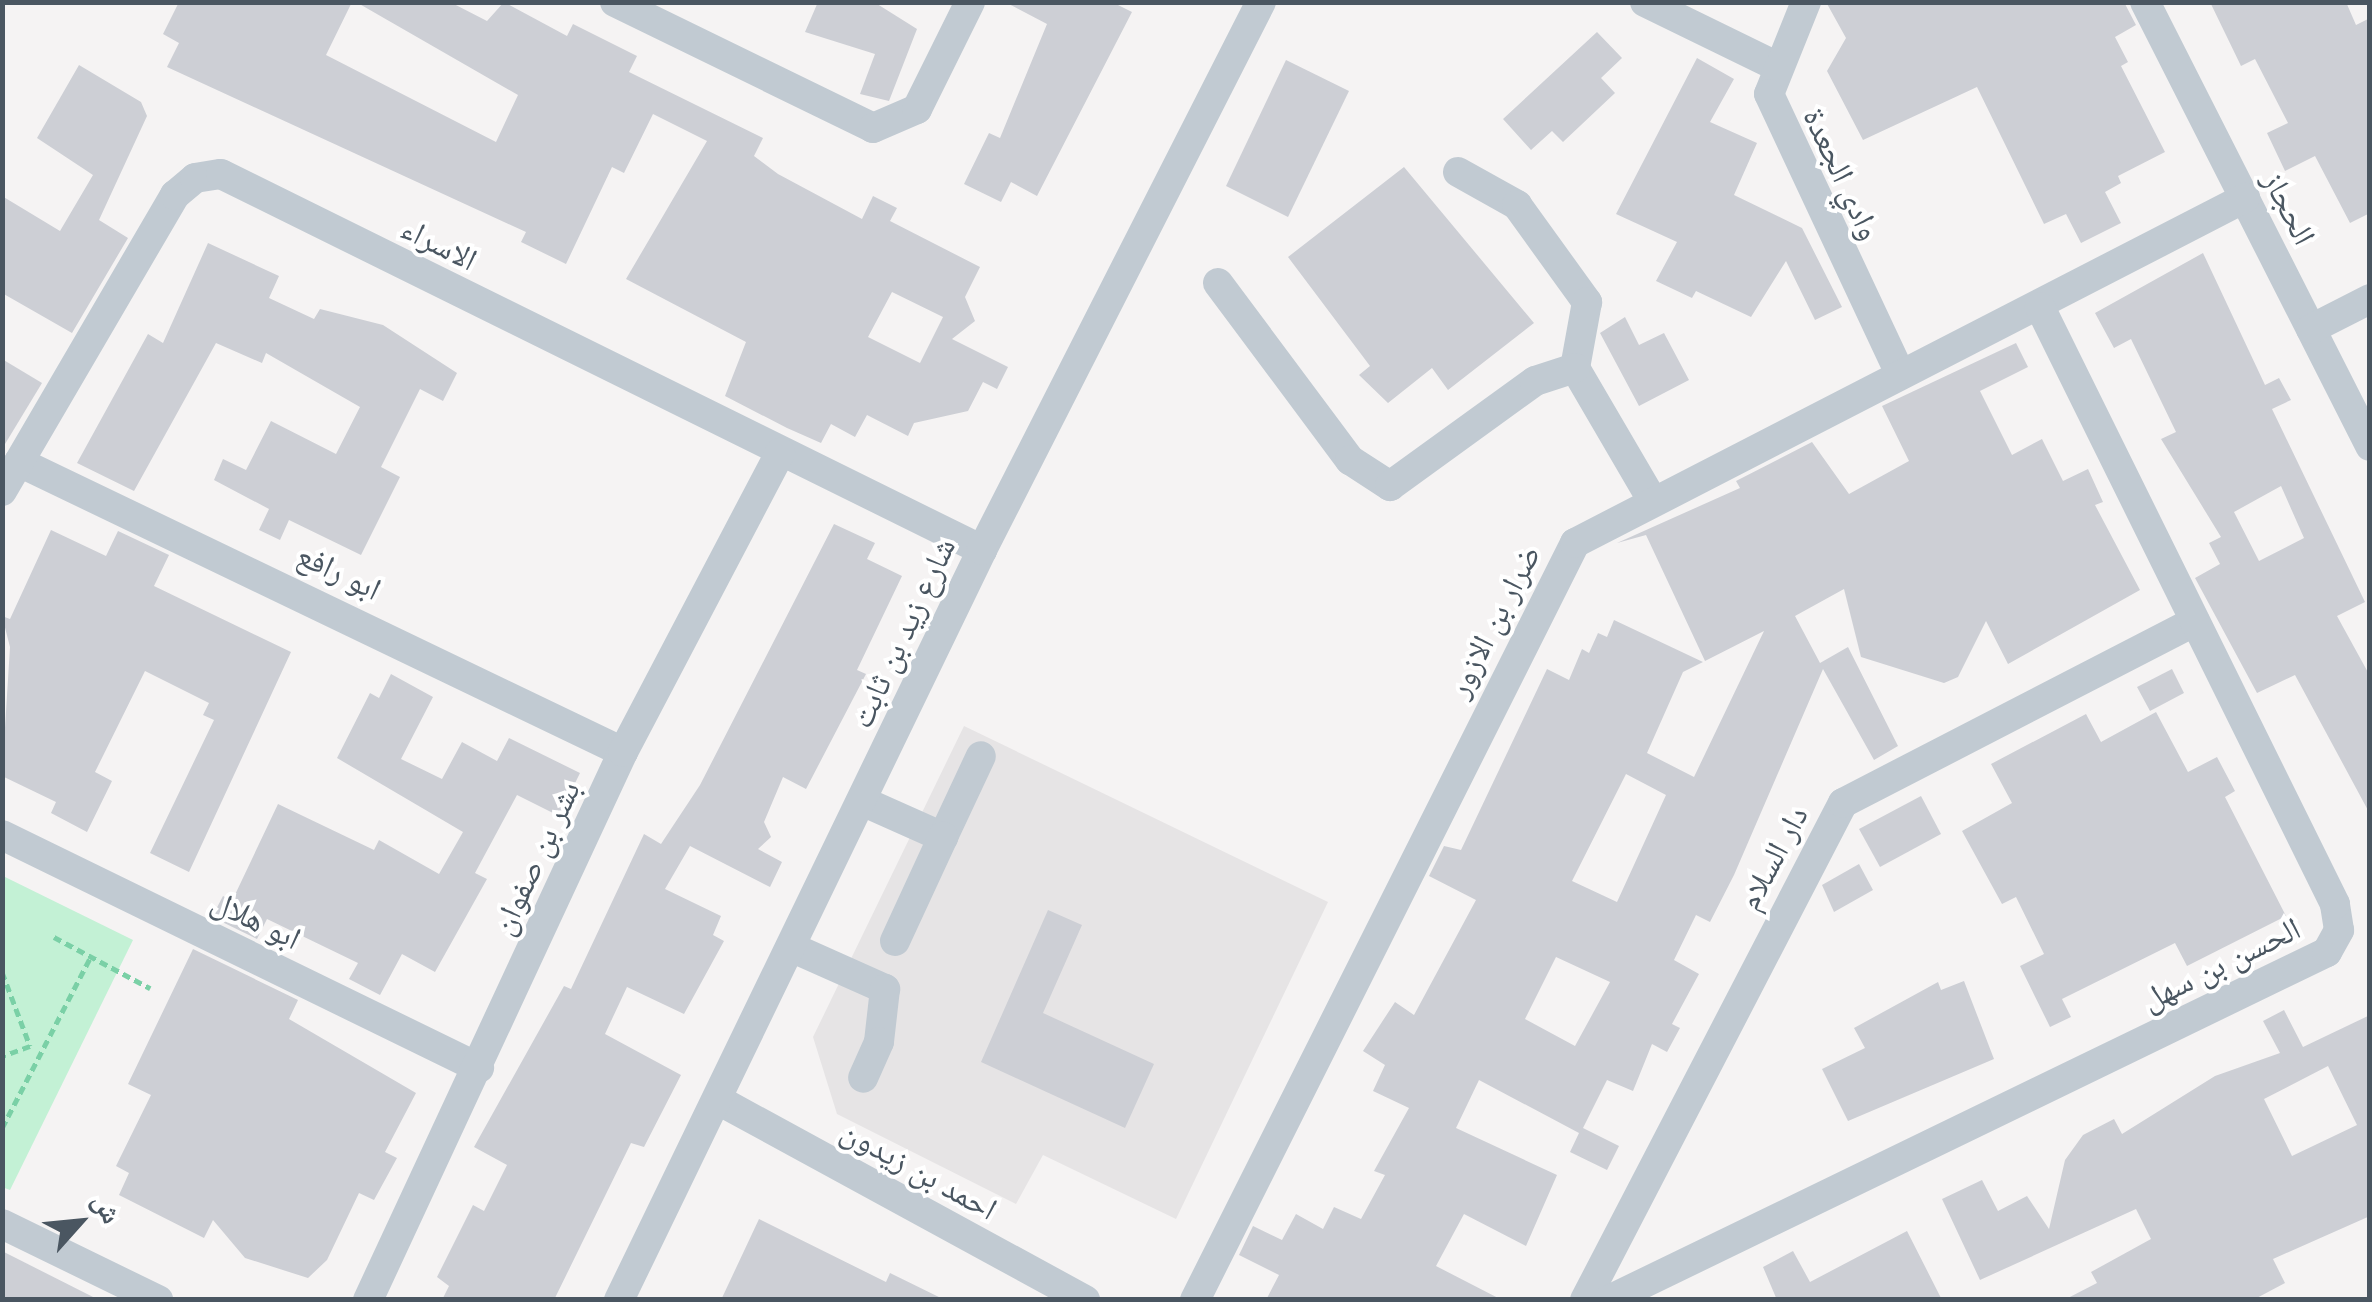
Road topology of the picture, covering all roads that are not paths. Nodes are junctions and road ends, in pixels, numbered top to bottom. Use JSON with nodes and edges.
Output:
{"nodes":[{"id":1,"x":614,"y":2,"type":"edge"},
{"id":2,"x":970,"y":2,"type":"edge"},
{"id":3,"x":1261,"y":2,"type":"edge"},
{"id":4,"x":1645,"y":2,"type":"edge"},
{"id":5,"x":1806,"y":2,"type":"edge"},
{"id":6,"x":2145,"y":2,"type":"edge"},
{"id":7,"x":1776,"y":66,"type":"junction"},
{"id":8,"x":1458,"y":172,"type":"dead end"},
{"id":9,"x":2245,"y":198,"type":"junction"},
{"id":10,"x":1218,"y":282,"type":"dead end"},
{"id":11,"x":2370,"y":299,"type":"edge"},
{"id":12,"x":2040,"y":308,"type":"junction"},
{"id":13,"x":2311,"y":330,"type":"junction"},
{"id":14,"x":1575,"y":368,"type":"junction"},
{"id":15,"x":1898,"y":370,"type":"junction"},
{"id":16,"x":2370,"y":446,"type":"edge"},
{"id":17,"x":780,"y":453,"type":"junction"},
{"id":18,"x":19,"y":462,"type":"junction"},
{"id":19,"x":2,"y":491,"type":"edge"},
{"id":20,"x":1650,"y":498,"type":"junction"},
{"id":21,"x":982,"y":550,"type":"junction"},
{"id":22,"x":2194,"y":621,"type":"junction"},
{"id":23,"x":623,"y":752,"type":"junction"},
{"id":24,"x":981,"y":756,"type":"dead end"},
{"id":25,"x":862,"y":800,"type":"junction"},
{"id":26,"x":2,"y":835,"type":"edge"},
{"id":27,"x":943,"y":837,"type":"junction"},
{"id":28,"x":895,"y":941,"type":"dead end"},
{"id":29,"x":793,"y":948,"type":"junction"},
{"id":30,"x":478,"y":1068,"type":"junction"},
{"id":31,"x":862,"y":1078,"type":"dead end"},
{"id":32,"x":720,"y":1101,"type":"junction"},
{"id":33,"x":2,"y":1224,"type":"edge"},
{"id":34,"x":158,"y":1300,"type":"edge"},
{"id":35,"x":368,"y":1300,"type":"edge"},
{"id":36,"x":620,"y":1300,"type":"edge"},
{"id":37,"x":1085,"y":1300,"type":"edge"},
{"id":38,"x":1195,"y":1300,"type":"edge"},
{"id":39,"x":1585,"y":1300,"type":"edge"},
{"id":40,"x":1609,"y":1300,"type":"edge"}],
"edges":[{"from":1,"to":2,"type":"street"},
{"from":3,"to":21,"type":"street","name":"شارع زيد بن ثابت"},
{"from":4,"to":7,"type":"street"},
{"from":5,"to":7,"type":"street","name":"وادي الجعدة"},
{"from":6,"to":9,"type":"street","name":"الحجاز"},
{"from":7,"to":15,"type":"street","name":"وادي الجعدة"},
{"from":8,"to":14,"type":"street"},
{"from":9,"to":12,"type":"street","name":"ضرار بن الازور"},
{"from":9,"to":13,"type":"street","name":"الحجاز"},
{"from":10,"to":14,"type":"street"},
{"from":11,"to":13,"type":"street"},
{"from":12,"to":15,"type":"street","name":"ضرار بن الازور"},
{"from":12,"to":22,"type":"street","name":"الحسن بن سهل"},
{"from":13,"to":16,"type":"street","name":"الحجاز"},
{"from":14,"to":20,"type":"street"},
{"from":15,"to":20,"type":"street","name":"ضرار بن الازور"},
{"from":17,"to":18,"type":"street","name":"الاسراء"},
{"from":17,"to":21,"type":"street","name":"الاسراء"},
{"from":17,"to":23,"type":"street","name":"بشر بن صفوان"},
{"from":18,"to":19,"type":"street","name":"الاسراء"},
{"from":18,"to":23,"type":"street","name":"ابو رافع"},
{"from":20,"to":38,"type":"street","name":"ضرار بن الازور"},
{"from":21,"to":25,"type":"street","name":"شارع زيد بن ثابت"},
{"from":22,"to":39,"type":"street","name":"دار السلام"},
{"from":22,"to":40,"type":"street","name":"الحسن بن سهل"},
{"from":23,"to":30,"type":"street","name":"بشر بن صفوان"},
{"from":24,"to":27,"type":"street"},
{"from":25,"to":27,"type":"street"},
{"from":25,"to":29,"type":"street","name":"شارع زيد بن ثابت"},
{"from":26,"to":30,"type":"street","name":"ابو هلال"},
{"from":27,"to":28,"type":"street"},
{"from":29,"to":31,"type":"street"},
{"from":29,"to":32,"type":"street","name":"شارع زيد بن ثابت"},
{"from":30,"to":35,"type":"street","name":"بشر بن صفوان"},
{"from":32,"to":36,"type":"street","name":"شارع زيد بن ثابت"},
{"from":32,"to":37,"type":"street","name":"احمد بن زيدون"},
{"from":33,"to":34,"type":"street"}]}
